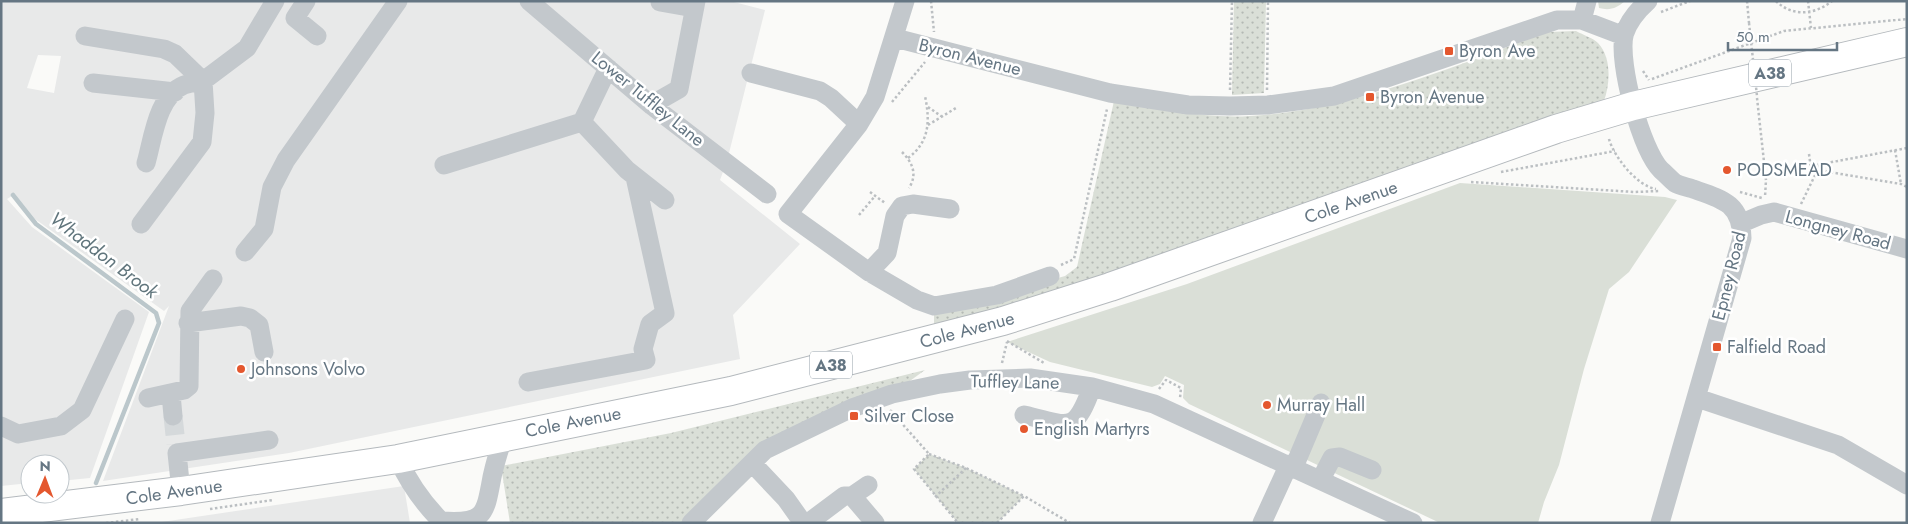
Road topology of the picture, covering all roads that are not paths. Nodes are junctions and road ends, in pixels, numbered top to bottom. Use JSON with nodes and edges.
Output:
{"nodes":[{"id":1,"x":275,"y":1,"type":"edge"},
{"id":2,"x":306,"y":1,"type":"edge"},
{"id":3,"x":398,"y":1,"type":"edge"},
{"id":4,"x":529,"y":1,"type":"edge"},
{"id":5,"x":905,"y":1,"type":"edge"},
{"id":6,"x":1587,"y":1,"type":"edge"},
{"id":7,"x":660,"y":2,"type":"edge"},
{"id":8,"x":695,"y":4,"type":"edge"},
{"id":9,"x":1651,"y":9,"type":"edge"},
{"id":10,"x":1582,"y":20,"type":"junction"},
{"id":11,"x":86,"y":36,"type":"dead end"},
{"id":12,"x":317,"y":36,"type":"dead end"},
{"id":13,"x":1624,"y":36,"type":"junction"},
{"id":14,"x":896,"y":38,"type":"junction"},
{"id":15,"x":1907,"y":42,"type":"edge"},
{"id":16,"x":608,"y":68,"type":"junction"},
{"id":17,"x":751,"y":72,"type":"dead end"},
{"id":18,"x":203,"y":81,"type":"junction"},
{"id":19,"x":94,"y":83,"type":"dead end"},
{"id":20,"x":175,"y":92,"type":"junction"},
{"id":21,"x":1631,"y":95,"type":"junction"},
{"id":22,"x":651,"y":105,"type":"junction"},
{"id":23,"x":582,"y":122,"type":"junction"},
{"id":24,"x":859,"y":124,"type":"junction"},
{"id":25,"x":146,"y":163,"type":"dead end"},
{"id":26,"x":444,"y":165,"type":"dead end"},
{"id":27,"x":635,"y":177,"type":"junction"},
{"id":28,"x":767,"y":194,"type":"dead end"},
{"id":29,"x":664,"y":200,"type":"dead end"},
{"id":30,"x":950,"y":210,"type":"dead end"},
{"id":31,"x":1742,"y":222,"type":"junction"},
{"id":32,"x":141,"y":224,"type":"dead end"},
{"id":33,"x":1907,"y":249,"type":"edge"},
{"id":34,"x":245,"y":252,"type":"dead end"},
{"id":35,"x":869,"y":272,"type":"junction"},
{"id":36,"x":1050,"y":276,"type":"road end"},
{"id":37,"x":214,"y":279,"type":"dead end"},
{"id":38,"x":125,"y":319,"type":"dead end"},
{"id":39,"x":188,"y":323,"type":"junction"},
{"id":40,"x":264,"y":352,"type":"dead end"},
{"id":41,"x":528,"y":382,"type":"dead end"},
{"id":42,"x":1092,"y":387,"type":"junction"},
{"id":43,"x":171,"y":394,"type":"junction"},
{"id":44,"x":148,"y":398,"type":"dead end"},
{"id":45,"x":1697,"y":398,"type":"junction"},
{"id":46,"x":1321,"y":403,"type":"dead end"},
{"id":47,"x":174,"y":416,"type":"tunnel mouth"},
{"id":48,"x":1024,"y":416,"type":"dead end"},
{"id":49,"x":1,"y":426,"type":"edge"},
{"id":50,"x":504,"y":436,"type":"junction"},
{"id":51,"x":269,"y":440,"type":"dead end"},
{"id":52,"x":398,"y":459,"type":"junction"},
{"id":53,"x":752,"y":463,"type":"junction"},
{"id":54,"x":1292,"y":466,"type":"junction"},
{"id":55,"x":1372,"y":470,"type":"dead end"},
{"id":56,"x":1320,"y":479,"type":"junction"},
{"id":57,"x":868,"y":485,"type":"dead end"},
{"id":58,"x":1907,"y":485,"type":"edge"},
{"id":59,"x":181,"y":491,"type":"junction"},
{"id":60,"x":852,"y":496,"type":"junction"},
{"id":61,"x":1,"y":513,"type":"edge"},
{"id":62,"x":691,"y":523,"type":"edge"},
{"id":63,"x":803,"y":523,"type":"edge"},
{"id":64,"x":808,"y":523,"type":"edge"},
{"id":65,"x":875,"y":523,"type":"edge"},
{"id":66,"x":1262,"y":523,"type":"edge"},
{"id":67,"x":1413,"y":523,"type":"edge"},
{"id":68,"x":1660,"y":523,"type":"edge"}],
"edges":[{"from":1,"to":18,"type":"street"},
{"from":2,"to":12,"type":"street"},
{"from":3,"to":34,"type":"street"},
{"from":4,"to":16,"type":"street","name":"Lower Tuffley Lane"},
{"from":5,"to":14,"type":"street"},
{"from":6,"to":10,"type":"street"},
{"from":7,"to":8,"type":"street"},
{"from":8,"to":22,"type":"street"},
{"from":9,"to":13,"type":"street"},
{"from":10,"to":13,"type":"street","name":"Byron Avenue"},
{"from":10,"to":14,"type":"street","name":"Byron Avenue"},
{"from":11,"to":18,"type":"street"},
{"from":13,"to":21,"type":"street","name":"Epney Road"},
{"from":14,"to":24,"type":"street"},
{"from":15,"to":21,"type":"highway","name":"Cole Avenue","number":"A38"},
{"from":16,"to":22,"type":"street","name":"Lower Tuffley Lane"},
{"from":16,"to":23,"type":"street"},
{"from":17,"to":24,"type":"street"},
{"from":18,"to":20,"type":"street"},
{"from":18,"to":32,"type":"street"},
{"from":19,"to":20,"type":"street"},
{"from":20,"to":25,"type":"street"},
{"from":21,"to":31,"type":"street","name":"Epney Road"},
{"from":21,"to":50,"type":"highway","name":"Cole Avenue","number":"A38"},
{"from":22,"to":28,"type":"street","name":"Lower Tuffley Lane"},
{"from":23,"to":26,"type":"street"},
{"from":23,"to":27,"type":"street"},
{"from":24,"to":35,"type":"street"},
{"from":27,"to":29,"type":"street"},
{"from":27,"to":41,"type":"street"},
{"from":30,"to":35,"type":"street"},
{"from":31,"to":33,"type":"street","name":"Longney Road"},
{"from":31,"to":45,"type":"street","name":"Epney Road"},
{"from":35,"to":36,"type":"street"},
{"from":37,"to":39,"type":"street"},
{"from":38,"to":49,"type":"street"},
{"from":39,"to":40,"type":"street"},
{"from":39,"to":43,"type":"street"},
{"from":42,"to":48,"type":"street"},
{"from":42,"to":53,"type":"street","name":"Tuffley Lane"},
{"from":42,"to":54,"type":"street","name":"Tuffley Lane"},
{"from":43,"to":44,"type":"street"},
{"from":43,"to":47,"type":"street"},
{"from":45,"to":58,"type":"street"},
{"from":45,"to":68,"type":"street","name":"Epney Road"},
{"from":46,"to":54,"type":"street"},
{"from":50,"to":52,"type":"highway","name":"Cole Avenue","number":"A38"},
{"from":50,"to":52,"type":"street"},
{"from":51,"to":59,"type":"street"},
{"from":52,"to":59,"type":"highway","name":"Cole Avenue","number":"A38"},
{"from":53,"to":62,"type":"street","name":"Tuffley Lane"},
{"from":53,"to":63,"type":"street"},
{"from":54,"to":56,"type":"street","name":"Tuffley Lane"},
{"from":54,"to":66,"type":"street"},
{"from":55,"to":56,"type":"street"},
{"from":56,"to":67,"type":"street","name":"Tuffley Lane"},
{"from":57,"to":60,"type":"street"},
{"from":59,"to":61,"type":"highway","name":"Cole Avenue","number":"A38"},
{"from":60,"to":64,"type":"street"},
{"from":60,"to":65,"type":"street"}]}
